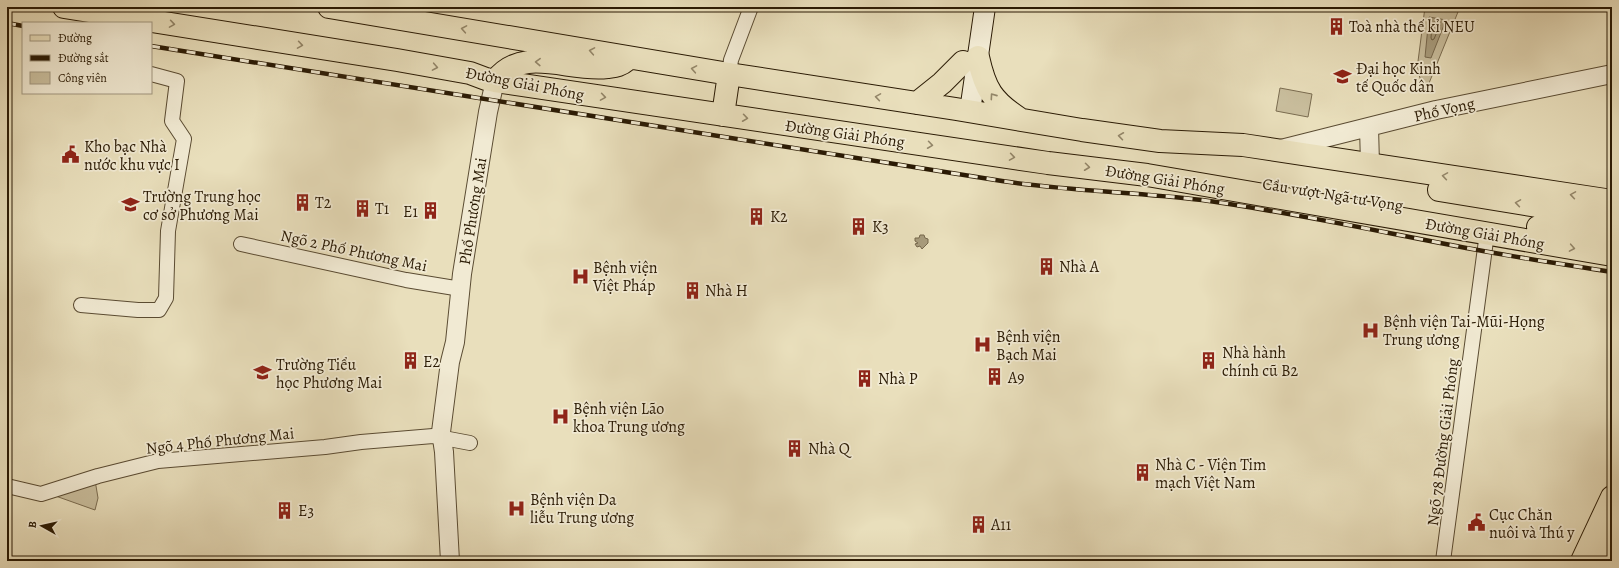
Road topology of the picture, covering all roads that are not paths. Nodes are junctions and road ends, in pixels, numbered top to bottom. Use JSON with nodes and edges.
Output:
{"nodes":[{"id":1,"x":329,"y":7,"type":"edge"},
{"id":2,"x":751,"y":7,"type":"edge"},
{"id":3,"x":973,"y":7,"type":"edge"},
{"id":4,"x":985,"y":7,"type":"edge"},
{"id":5,"x":72,"y":13,"type":"edge"},
{"id":6,"x":134,"y":22,"type":"edge"},
{"id":7,"x":152,"y":25,"type":"edge"},
{"id":8,"x":630,"y":58,"type":"junction"},
{"id":9,"x":970,"y":59,"type":"junction"},
{"id":10,"x":152,"y":74,"type":"edge"},
{"id":11,"x":729,"y":74,"type":"junction"},
{"id":12,"x":1612,"y":74,"type":"edge"},
{"id":13,"x":495,"y":81,"type":"junction"},
{"id":14,"x":917,"y":103,"type":"junction"},
{"id":15,"x":963,"y":110,"type":"junction"},
{"id":16,"x":722,"y":115,"type":"junction"},
{"id":17,"x":1022,"y":121,"type":"junction"},
{"id":18,"x":1369,"y":127,"type":"junction"},
{"id":19,"x":1160,"y":141,"type":"junction"},
{"id":20,"x":1276,"y":150,"type":"junction"},
{"id":21,"x":1370,"y":164,"type":"junction"},
{"id":22,"x":1147,"y":175,"type":"junction"},
{"id":23,"x":1324,"y":182,"type":"junction"},
{"id":24,"x":1612,"y":201,"type":"edge"},
{"id":25,"x":1612,"y":218,"type":"edge"},
{"id":26,"x":1486,"y":233,"type":"junction"},
{"id":27,"x":241,"y":244,"type":"dead end"},
{"id":28,"x":1611,"y":255,"type":"edge"},
{"id":29,"x":461,"y":289,"type":"junction"},
{"id":30,"x":81,"y":305,"type":"dead end"},
{"id":31,"x":445,"y":443,"type":"junction"},
{"id":32,"x":470,"y":444,"type":"dead end"},
{"id":33,"x":7,"y":486,"type":"edge"},
{"id":34,"x":1612,"y":497,"type":"edge"},
{"id":35,"x":1612,"y":518,"type":"edge"},
{"id":36,"x":1612,"y":534,"type":"edge"},
{"id":37,"x":450,"y":561,"type":"edge"},
{"id":38,"x":1443,"y":561,"type":"edge"},
{"id":39,"x":1582,"y":561,"type":"edge"},
{"id":40,"x":1593,"y":561,"type":"edge"},
{"id":41,"x":1601,"y":561,"type":"edge"}],
"edges":[{"from":8,"to":1,"type":"main road","one_way":true},
{"from":2,"to":11,"type":"street"},
{"from":3,"to":9,"type":"main road"},
{"from":4,"to":9,"type":"main road"},
{"from":5,"to":6,"type":"main road","name":"Đường Giải Phóng","one_way":true},
{"from":7,"to":13,"type":"main road","name":"Đường Giải Phóng","one_way":true},
{"from":11,"to":8,"type":"main road","one_way":true},
{"from":8,"to":13,"type":"main road","one_way":true},
{"from":9,"to":14,"type":"main road"},
{"from":9,"to":15,"type":"main road"},
{"from":17,"to":9,"type":"main road","one_way":true},
{"from":10,"to":30,"type":"street"},
{"from":14,"to":11,"type":"main road","one_way":true},
{"from":11,"to":16,"type":"main road"},
{"from":12,"to":18,"type":"street","name":"Phố Vọng"},
{"from":13,"to":16,"type":"main road","name":"Đường Giải Phóng","one_way":true},
{"from":13,"to":29,"type":"street","name":"Phố Phương Mai"},
{"from":14,"to":15,"type":"main road"},
{"from":15,"to":17,"type":"main road"},
{"from":16,"to":22,"type":"main road","name":"Đường Giải Phóng","one_way":true},
{"from":19,"to":17,"type":"main road","one_way":true},
{"from":18,"to":20,"type":"street","name":"Phố Vọng"},
{"from":18,"to":21,"type":"street"},
{"from":19,"to":20,"type":"main road"},
{"from":19,"to":23,"type":"main road","name":"Cầu vượt Ngã tư Vọng"},
{"from":20,"to":21,"type":"main road"},
{"from":24,"to":21,"type":"main road","one_way":true},
{"from":22,"to":23,"type":"main road","name":"Cầu vượt Ngã tư Vọng"},
{"from":22,"to":26,"type":"main road","name":"Đường Giải Phóng"},
{"from":25,"to":23,"type":"main road","name":"Cầu vượt Ngã tư Vọng","one_way":true},
{"from":23,"to":28,"type":"main road","name":"Cầu vượt Ngã tư Vọng"},
{"from":26,"to":28,"type":"main road","name":"Đường Giải Phóng","one_way":true},
{"from":26,"to":38,"type":"street","name":"Ngõ 78 Đường Giải Phóng"},
{"from":27,"to":29,"type":"street","name":"Ngõ 2 Phố Phương Mai"},
{"from":29,"to":31,"type":"street","name":"Phố Phương Mai"},
{"from":31,"to":32,"type":"street"},
{"from":31,"to":33,"type":"street","name":"Ngõ 4 Phố Phương Mai"},
{"from":31,"to":37,"type":"street","name":"Phố Phương Mai"},
{"from":34,"to":39,"type":"main road"},
{"from":35,"to":40,"type":"main road"},
{"from":36,"to":41,"type":"main road"}]}
